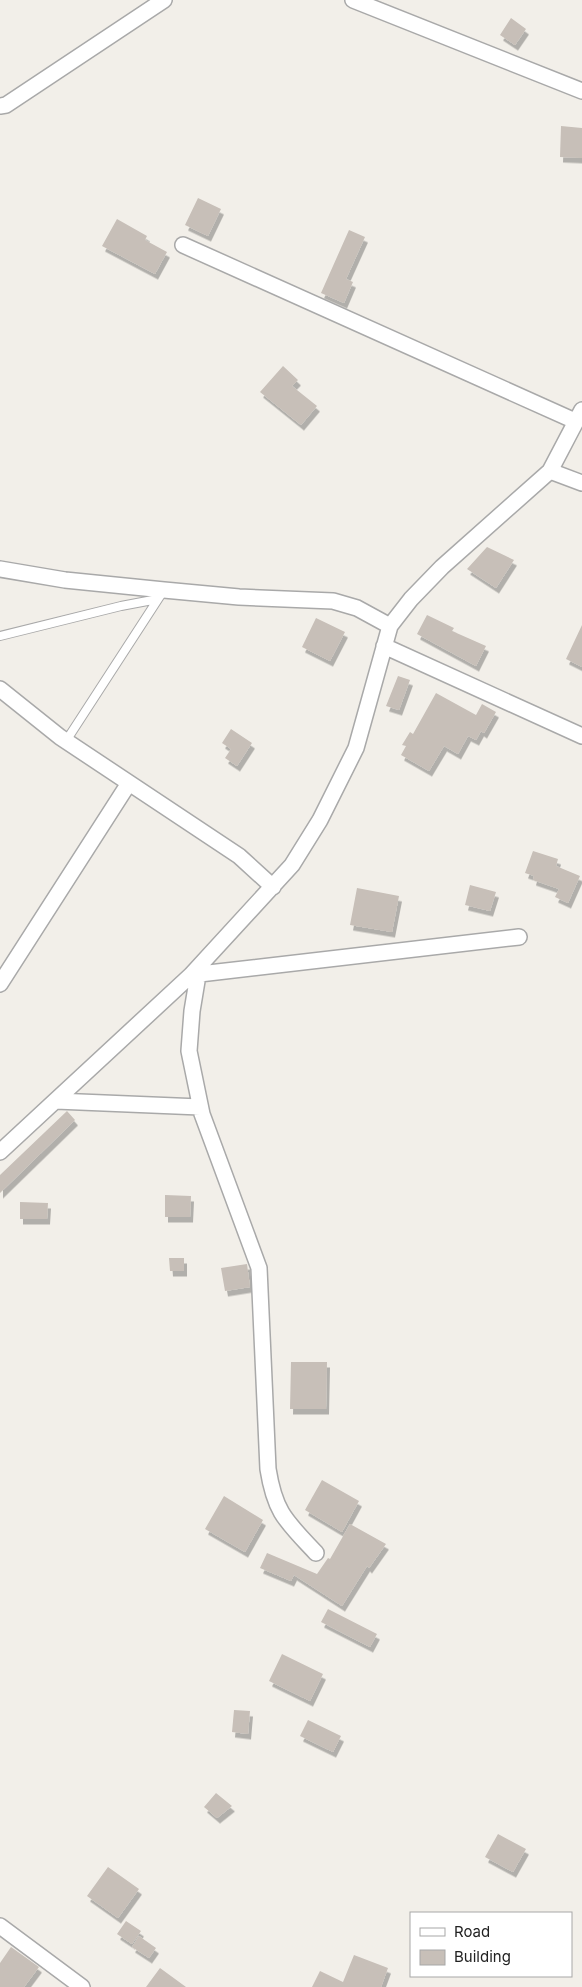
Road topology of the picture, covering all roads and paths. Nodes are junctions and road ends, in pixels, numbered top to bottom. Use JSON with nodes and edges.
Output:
{"nodes":[{"id":1,"x":164,"y":0,"type":"edge"},
{"id":2,"x":353,"y":0,"type":"edge"},
{"id":3,"x":582,"y":91,"type":"edge"},
{"id":4,"x":0,"y":106,"type":"edge"},
{"id":5,"x":183,"y":245,"type":"dead end"},
{"id":6,"x":579,"y":415,"type":"edge"},
{"id":7,"x":550,"y":471,"type":"junction"},
{"id":8,"x":582,"y":483,"type":"edge"},
{"id":9,"x":0,"y":569,"type":"edge"},
{"id":10,"x":161,"y":595,"type":"junction"},
{"id":11,"x":390,"y":626,"type":"junction"},
{"id":12,"x":0,"y":636,"type":"edge"},
{"id":13,"x":384,"y":646,"type":"junction"},
{"id":14,"x":0,"y":689,"type":"edge"},
{"id":15,"x":582,"y":736,"type":"edge"},
{"id":16,"x":66,"y":741,"type":"junction"},
{"id":17,"x":129,"y":783,"type":"junction"},
{"id":18,"x":273,"y":887,"type":"junction"},
{"id":19,"x":519,"y":937,"type":"dead end"},
{"id":20,"x":195,"y":975,"type":"junction"},
{"id":21,"x":0,"y":984,"type":"edge"},
{"id":22,"x":56,"y":1100,"type":"junction"},
{"id":23,"x":200,"y":1107,"type":"junction"},
{"id":24,"x":0,"y":1152,"type":"edge"},
{"id":25,"x":316,"y":1553,"type":"dead end"},
{"id":26,"x":0,"y":1926,"type":"edge"},
{"id":27,"x":82,"y":1987,"type":"edge"}],
"edges":[{"from":1,"to":4,"type":"street"},
{"from":2,"to":3,"type":"street"},
{"from":5,"to":6,"type":"street"},
{"from":6,"to":7,"type":"street"},
{"from":7,"to":8,"type":"street"},
{"from":7,"to":11,"type":"street"},
{"from":9,"to":10,"type":"street"},
{"from":10,"to":11,"type":"street"},
{"from":10,"to":12,"type":"lane"},
{"from":10,"to":16,"type":"lane"},
{"from":11,"to":13,"type":"street"},
{"from":13,"to":15,"type":"street"},
{"from":13,"to":18,"type":"street"},
{"from":14,"to":16,"type":"street"},
{"from":16,"to":17,"type":"street"},
{"from":17,"to":18,"type":"street"},
{"from":17,"to":21,"type":"street"},
{"from":18,"to":20,"type":"street"},
{"from":19,"to":20,"type":"street"},
{"from":20,"to":22,"type":"street"},
{"from":20,"to":23,"type":"street"},
{"from":22,"to":23,"type":"street"},
{"from":22,"to":24,"type":"street"},
{"from":23,"to":25,"type":"street"},
{"from":26,"to":27,"type":"street"}]}
